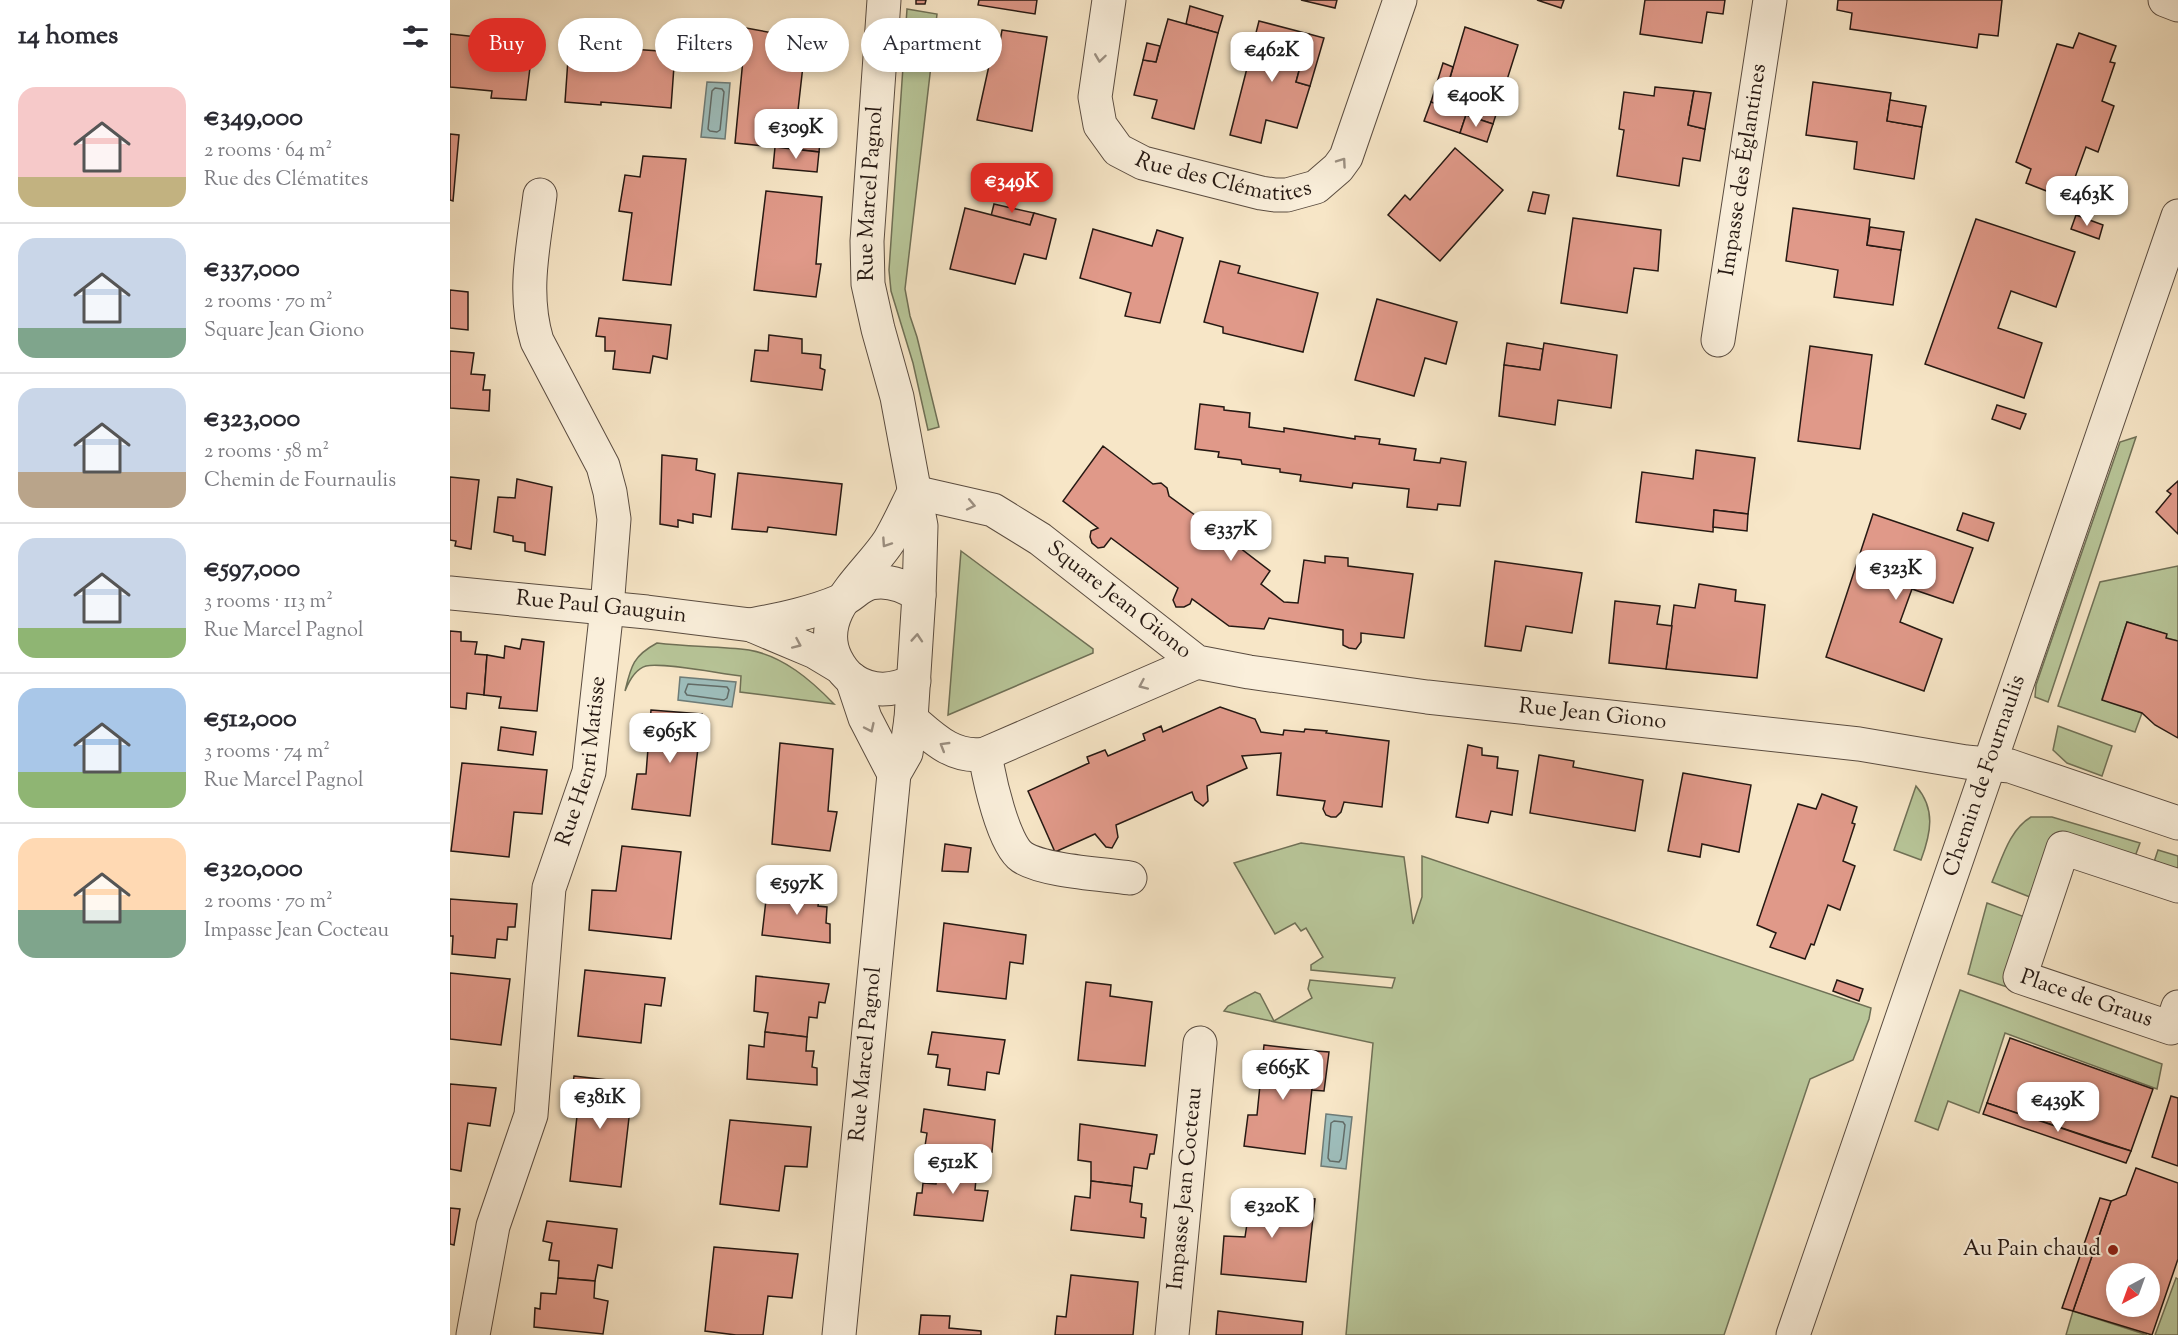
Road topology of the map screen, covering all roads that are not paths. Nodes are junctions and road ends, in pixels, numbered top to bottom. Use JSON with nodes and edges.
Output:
{"nodes":[{"id":1,"x":884,"y":0,"type":"edge"},
{"id":2,"x":1109,"y":0,"type":"edge"},
{"id":3,"x":1400,"y":0,"type":"edge"},
{"id":4,"x":1770,"y":0,"type":"edge"},
{"id":5,"x":2165,"y":0,"type":"edge"},
{"id":6,"x":2178,"y":6,"type":"edge"},
{"id":7,"x":540,"y":195,"type":"dead end"},
{"id":8,"x":2178,"y":216,"type":"edge"},
{"id":9,"x":1718,"y":340,"type":"dead end"},
{"id":10,"x":914,"y":492,"type":"junction"},
{"id":11,"x":450,"y":593,"type":"edge"},
{"id":12,"x":919,"y":595,"type":"junction"},
{"id":13,"x":843,"y":601,"type":"junction"},
{"id":14,"x":607,"y":608,"type":"junction"},
{"id":15,"x":751,"y":625,"type":"junction"},
{"id":16,"x":1197,"y":662,"type":"junction"},
{"id":17,"x":846,"y":673,"type":"junction"},
{"id":18,"x":914,"y":681,"type":"junction"},
{"id":19,"x":910,"y":719,"type":"junction"},
{"id":20,"x":985,"y":754,"type":"junction"},
{"id":21,"x":1988,"y":764,"type":"junction"},
{"id":22,"x":894,"y":774,"type":"junction"},
{"id":23,"x":2178,"y":822,"type":"edge"},
{"id":24,"x":1130,"y":878,"type":"dead end"},
{"id":25,"x":2178,"y":886,"type":"edge"},
{"id":26,"x":2178,"y":1007,"type":"edge"},
{"id":27,"x":1200,"y":1043,"type":"dead end"},
{"id":28,"x":473,"y":1335,"type":"edge"},
{"id":29,"x":839,"y":1335,"type":"edge"},
{"id":30,"x":1172,"y":1335,"type":"edge"},
{"id":31,"x":1793,"y":1335,"type":"edge"}],
"edges":[{"from":1,"to":10,"type":"street","name":"Rue Marcel Pagnol"},
{"from":2,"to":3,"type":"street","name":"Rue des Clématites","one_way":true},
{"from":4,"to":9,"type":"street","name":"Impasse des Églantines"},
{"from":5,"to":6,"type":"street"},
{"from":7,"to":14,"type":"street","name":"Rue Henri Matisse"},
{"from":8,"to":21,"type":"street","name":"Chemin de Fournaulis"},
{"from":10,"to":12,"type":"street","name":"Rue Marcel Pagnol"},
{"from":10,"to":13,"type":"street","one_way":true},
{"from":10,"to":16,"type":"street","name":"Square Jean Giono","one_way":true},
{"from":11,"to":14,"type":"street","name":"Rue Paul Gauguin"},
{"from":12,"to":13,"type":"street"},
{"from":18,"to":12,"type":"street","name":"Rue Marcel Pagnol","one_way":true},
{"from":13,"to":15,"type":"street","name":"Rue Paul Gauguin"},
{"from":13,"to":17,"type":"street"},
{"from":14,"to":15,"type":"street","name":"Rue Paul Gauguin"},
{"from":14,"to":28,"type":"street","name":"Rue Henri Matisse"},
{"from":15,"to":17,"type":"street","name":"Rue Paul Gauguin","one_way":true},
{"from":16,"to":20,"type":"street","name":"Square Jean Giono","one_way":true},
{"from":16,"to":21,"type":"street","name":"Rue Jean Giono"},
{"from":17,"to":18,"type":"street"},
{"from":17,"to":22,"type":"street","one_way":true},
{"from":18,"to":19,"type":"street","name":"Rue Marcel Pagnol"},
{"from":20,"to":19,"type":"street","name":"Square Jean Giono","one_way":true},
{"from":19,"to":22,"type":"street","name":"Rue Marcel Pagnol"},
{"from":20,"to":24,"type":"street"},
{"from":21,"to":23,"type":"street","name":"Rue Jean Giono"},
{"from":21,"to":31,"type":"street","name":"Chemin de Fournaulis"},
{"from":22,"to":29,"type":"street","name":"Rue Marcel Pagnol"},
{"from":25,"to":26,"type":"street","name":"Place de Graus"},
{"from":27,"to":30,"type":"street","name":"Impasse Jean Cocteau"}]}
